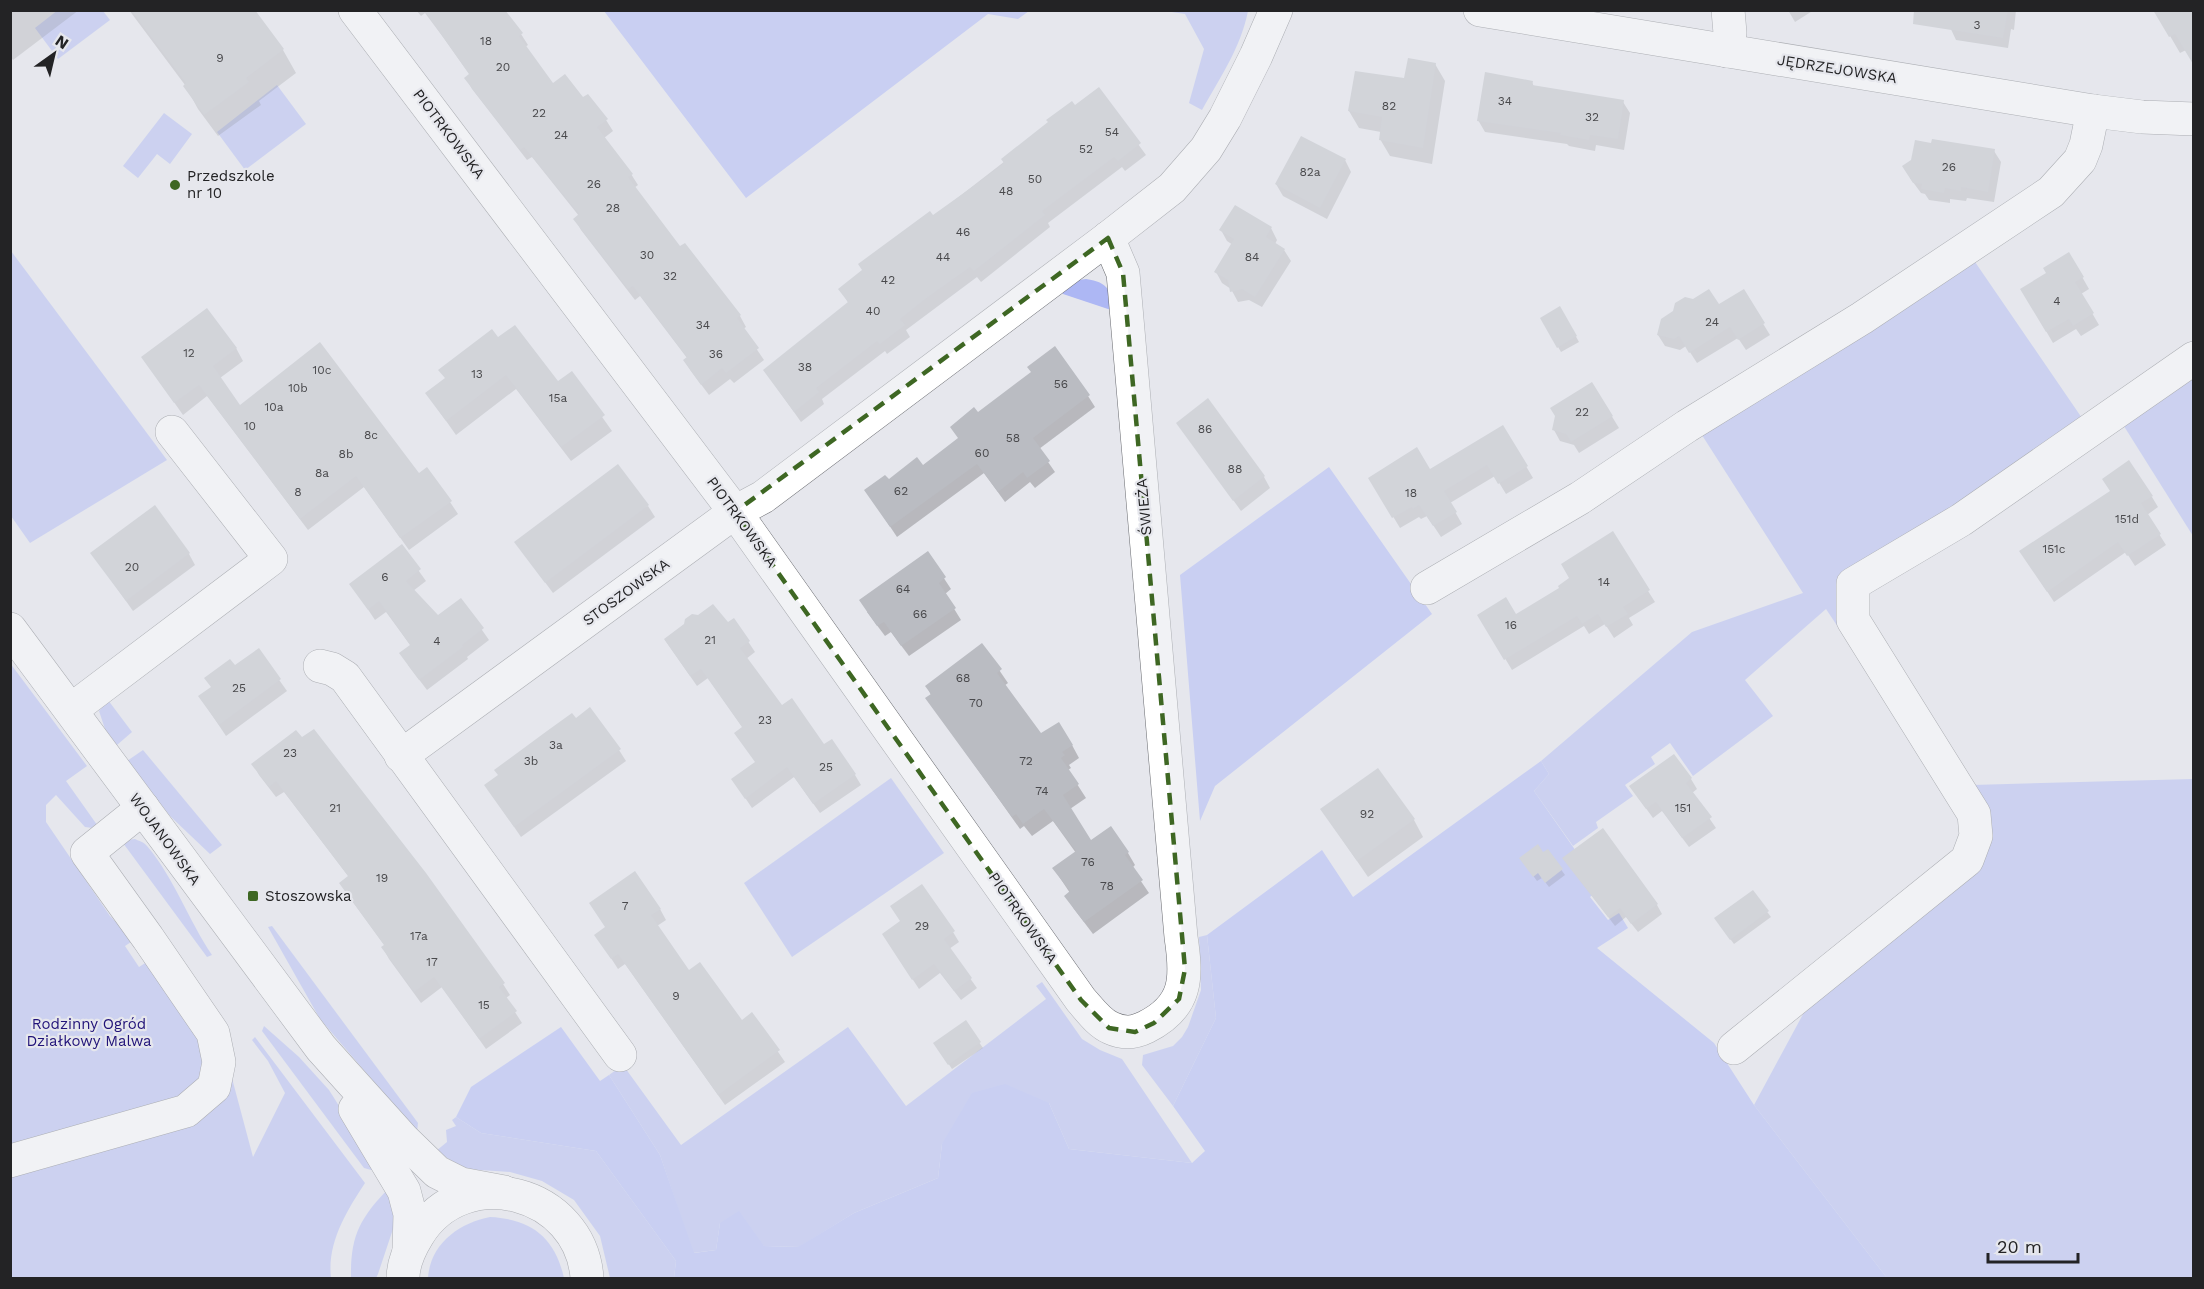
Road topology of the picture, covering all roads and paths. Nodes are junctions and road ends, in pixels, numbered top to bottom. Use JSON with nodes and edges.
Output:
{"nodes":[{"id":1,"x":355,"y":10,"type":"edge"},
{"id":2,"x":1276,"y":10,"type":"edge"},
{"id":3,"x":1480,"y":10,"type":"edge"},
{"id":4,"x":1728,"y":10,"type":"edge"},
{"id":5,"x":1727,"y":51,"type":"junction"},
{"id":6,"x":2094,"y":111,"type":"junction"},
{"id":7,"x":2193,"y":119,"type":"edge"},
{"id":8,"x":1108,"y":238,"type":"junction"},
{"id":9,"x":2193,"y":358,"type":"edge"},
{"id":10,"x":172,"y":432,"type":"dead end"},
{"id":11,"x":735,"y":512,"type":"junction"},
{"id":12,"x":1427,"y":588,"type":"dead end"},
{"id":13,"x":10,"y":629,"type":"edge"},
{"id":14,"x":332,"y":671,"type":"dead end"},
{"id":15,"x":71,"y":710,"type":"junction"},
{"id":16,"x":400,"y":756,"type":"junction"},
{"id":17,"x":143,"y":808,"type":"junction"},
{"id":18,"x":1124,"y":1032,"type":"joint"},
{"id":19,"x":321,"y":1047,"type":"junction"},
{"id":20,"x":1734,"y":1048,"type":"dead end"},
{"id":21,"x":620,"y":1055,"type":"dead end"},
{"id":22,"x":10,"y":1161,"type":"edge"},
{"id":23,"x":504,"y":1192,"type":"junction"},
{"id":24,"x":404,"y":1270,"type":"edge"},
{"id":25,"x":587,"y":1278,"type":"edge"}],
"edges":[{"from":1,"to":11,"type":"street","name":"PIOTRKOWSKA"},
{"from":2,"to":8,"type":"street"},
{"from":3,"to":5,"type":"street","name":"JĘDRZEJOWSKA"},
{"from":4,"to":5,"type":"street"},
{"from":5,"to":6,"type":"street","name":"JĘDRZEJOWSKA"},
{"from":6,"to":7,"type":"street","name":"JĘDRZEJOWSKA"},
{"from":6,"to":12,"type":"street"},
{"from":8,"to":11,"type":"street","name":"STOSZOWSKA"},
{"from":8,"to":18,"type":"street","name":"ŚWIEŻA"},
{"from":9,"to":20,"type":"street"},
{"from":10,"to":15,"type":"street"},
{"from":11,"to":16,"type":"street","name":"STOSZOWSKA"},
{"from":11,"to":18,"type":"street","name":"PIOTRKOWSKA"},
{"from":13,"to":15,"type":"street","name":"WOJANOWSKA"},
{"from":14,"to":16,"type":"street"},
{"from":15,"to":17,"type":"street","name":"WOJANOWSKA"},
{"from":16,"to":21,"type":"street"},
{"from":17,"to":19,"type":"street","name":"WOJANOWSKA"},
{"from":17,"to":22,"type":"street"},
{"from":19,"to":23,"type":"street","name":"WOJANOWSKA"},
{"from":19,"to":24,"type":"street","name":"WOJANOWSKA"},
{"from":23,"to":24,"type":"street"},
{"from":23,"to":25,"type":"street","name":"WOJANOWSKA"}]}
